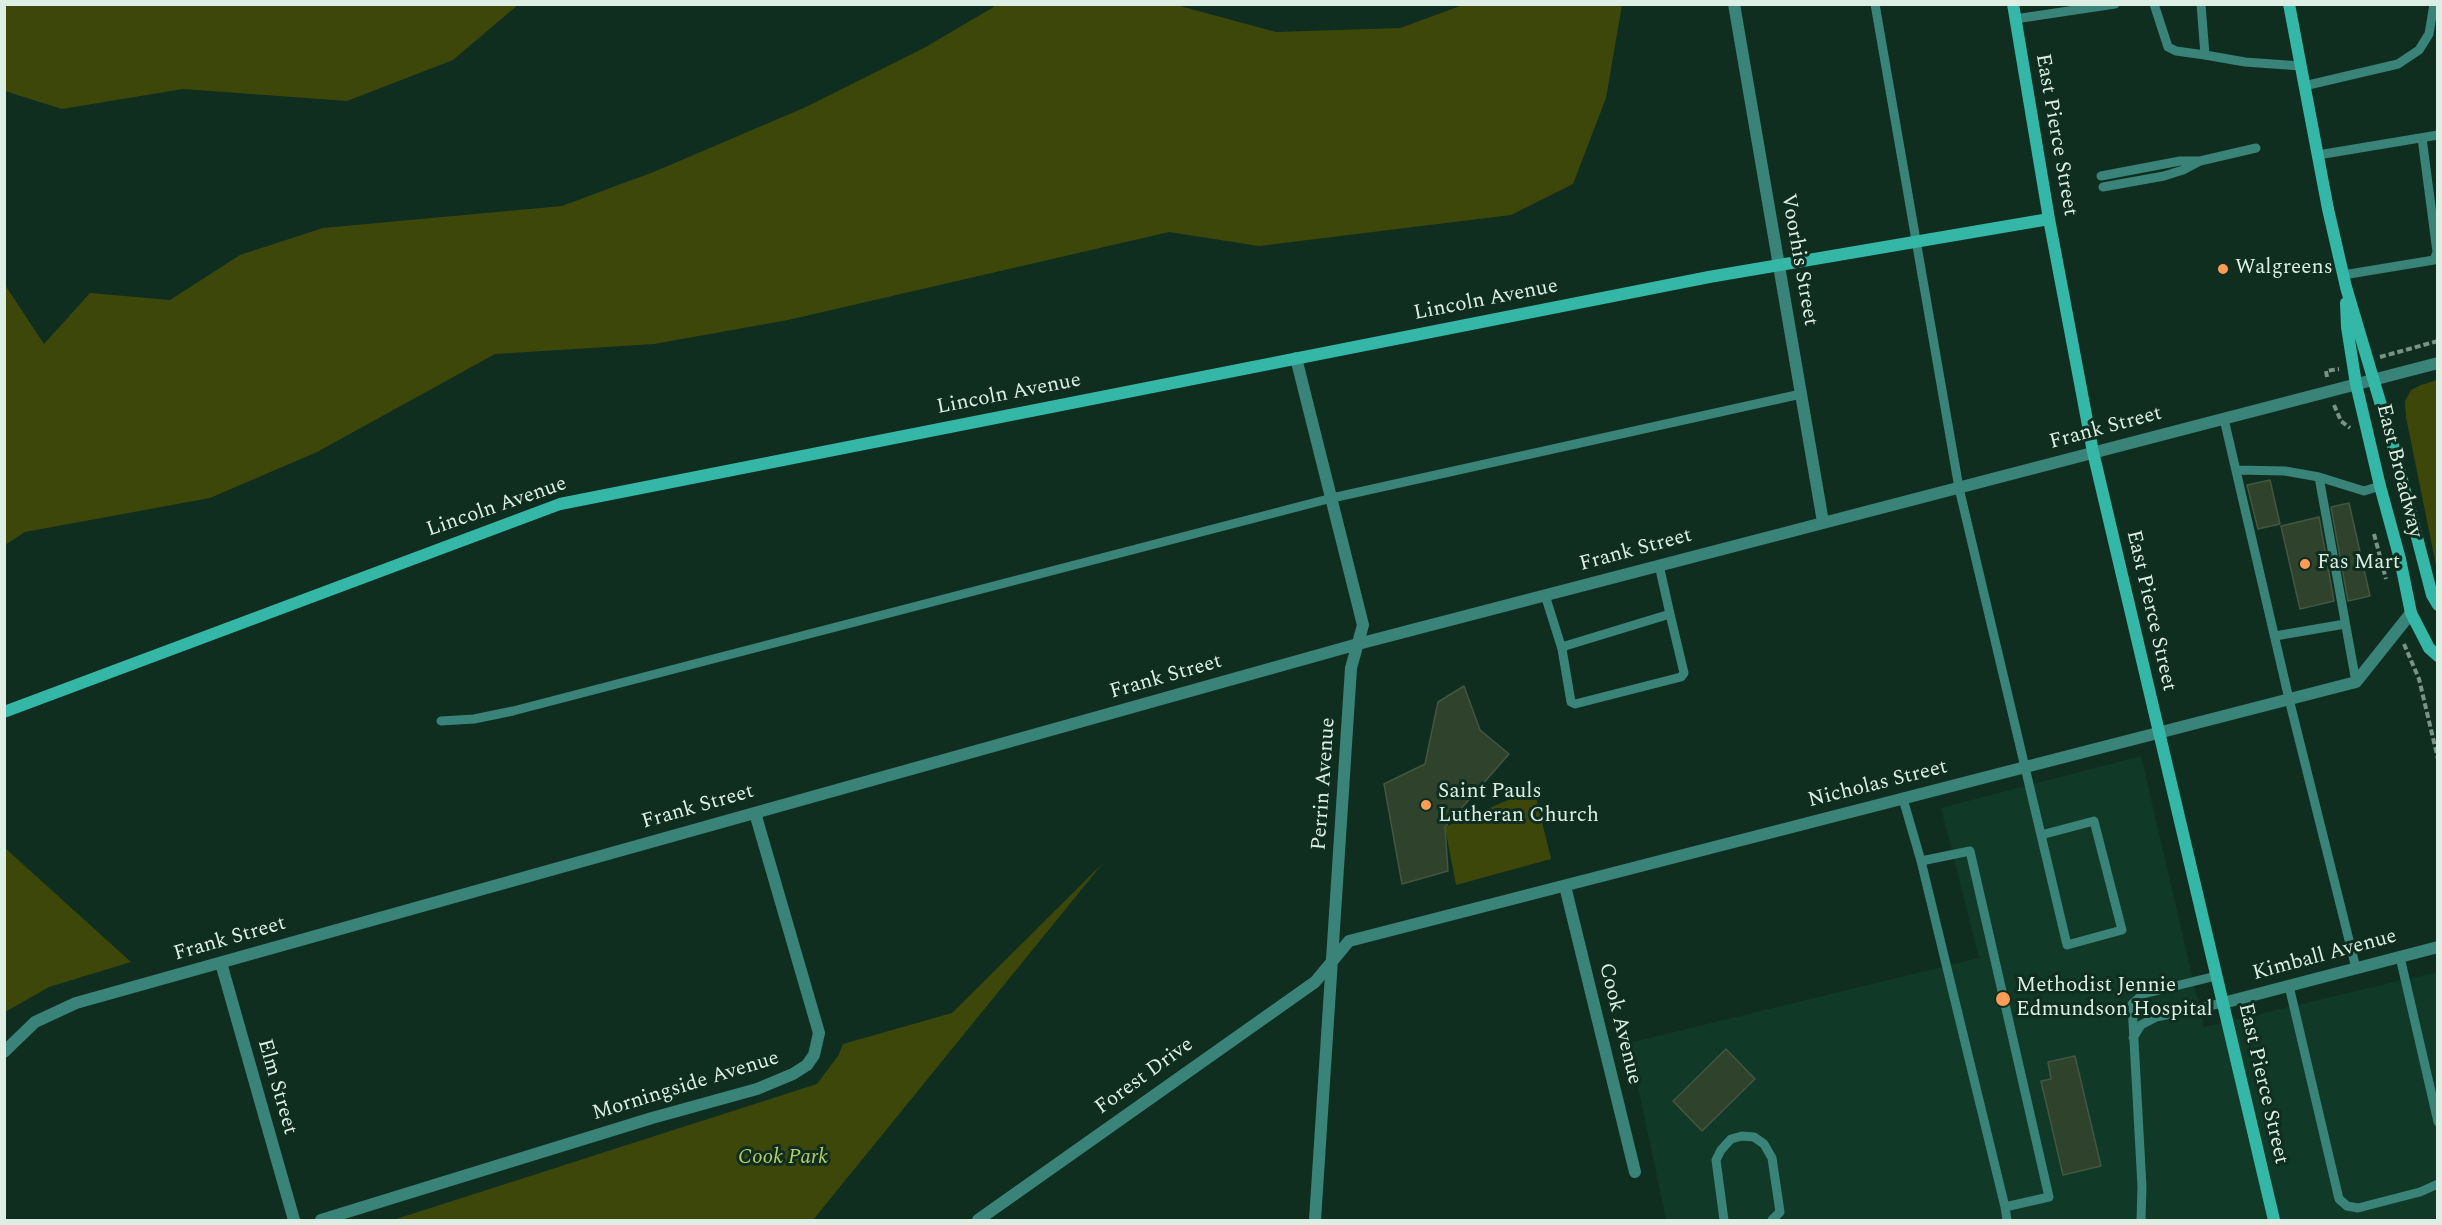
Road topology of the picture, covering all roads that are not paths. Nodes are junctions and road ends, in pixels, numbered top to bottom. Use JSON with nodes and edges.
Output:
{"nodes":[{"id":1,"x":1734,"y":4,"type":"edge"},
{"id":2,"x":1875,"y":4,"type":"edge"},
{"id":3,"x":2013,"y":4,"type":"edge"},
{"id":4,"x":2115,"y":4,"type":"edge"},
{"id":5,"x":2154,"y":4,"type":"edge"},
{"id":6,"x":2201,"y":4,"type":"edge"},
{"id":7,"x":2289,"y":4,"type":"edge"},
{"id":8,"x":2434,"y":4,"type":"edge"},
{"id":9,"x":2015,"y":19,"type":"junction"},
{"id":10,"x":2205,"y":55,"type":"junction"},
{"id":11,"x":2301,"y":66,"type":"junction"},
{"id":12,"x":2304,"y":86,"type":"junction"},
{"id":13,"x":2438,"y":135,"type":"edge"},
{"id":14,"x":2422,"y":138,"type":"junction"},
{"id":15,"x":2256,"y":148,"type":"dead end"},
{"id":16,"x":2318,"y":155,"type":"junction"},
{"id":17,"x":2200,"y":161,"type":"junction"},
{"id":18,"x":2101,"y":177,"type":"dead end"},
{"id":19,"x":2103,"y":187,"type":"dead end"},
{"id":20,"x":2049,"y":219,"type":"junction"},
{"id":21,"x":1916,"y":243,"type":"junction"},
{"id":22,"x":1779,"y":266,"type":"junction"},
{"id":23,"x":2345,"y":281,"type":"junction"},
{"id":24,"x":1296,"y":358,"type":"junction"},
{"id":25,"x":2438,"y":363,"type":"edge"},
{"id":26,"x":2375,"y":379,"type":"junction"},
{"id":27,"x":2356,"y":384,"type":"junction"},
{"id":28,"x":1801,"y":394,"type":"junction"},
{"id":29,"x":2224,"y":418,"type":"junction"},
{"id":30,"x":2093,"y":452,"type":"junction"},
{"id":31,"x":2235,"y":470,"type":"junction"},
{"id":32,"x":2319,"y":477,"type":"junction"},
{"id":33,"x":2380,"y":486,"type":"junction"},
{"id":34,"x":1959,"y":488,"type":"junction"},
{"id":35,"x":1332,"y":498,"type":"junction"},
{"id":36,"x":1823,"y":522,"type":"junction"},
{"id":37,"x":1659,"y":565,"type":"junction"},
{"id":38,"x":1545,"y":595,"type":"junction"},
{"id":39,"x":2438,"y":605,"type":"edge"},
{"id":40,"x":2411,"y":613,"type":"junction"},
{"id":41,"x":1670,"y":614,"type":"junction"},
{"id":42,"x":2345,"y":624,"type":"junction"},
{"id":43,"x":2275,"y":636,"type":"junction"},
{"id":44,"x":1358,"y":644,"type":"junction"},
{"id":45,"x":1562,"y":650,"type":"junction"},
{"id":46,"x":2438,"y":656,"type":"edge"},
{"id":47,"x":2356,"y":682,"type":"junction"},
{"id":48,"x":2289,"y":699,"type":"junction"},
{"id":49,"x":4,"y":712,"type":"edge"},
{"id":50,"x":441,"y":721,"type":"dead end"},
{"id":51,"x":2158,"y":733,"type":"junction"},
{"id":52,"x":2025,"y":767,"type":"junction"},
{"id":53,"x":1903,"y":799,"type":"junction"},
{"id":54,"x":755,"y":813,"type":"junction"},
{"id":55,"x":2041,"y":835,"type":"junction"},
{"id":56,"x":1921,"y":861,"type":"junction"},
{"id":57,"x":1565,"y":886,"type":"junction"},
{"id":58,"x":2438,"y":947,"type":"edge"},
{"id":59,"x":2400,"y":957,"type":"junction"},
{"id":60,"x":1332,"y":961,"type":"junction"},
{"id":61,"x":220,"y":963,"type":"junction"},
{"id":62,"x":2356,"y":968,"type":"junction"},
{"id":63,"x":2216,"y":976,"type":"junction"},
{"id":64,"x":2289,"y":986,"type":"junction"},
{"id":65,"x":2223,"y":1003,"type":"junction"},
{"id":66,"x":2133,"y":1038,"type":"junction"},
{"id":67,"x":4,"y":1052,"type":"edge"},
{"id":68,"x":2438,"y":1122,"type":"edge"},
{"id":69,"x":1635,"y":1172,"type":"dead end"},
{"id":70,"x":2438,"y":1184,"type":"edge"},
{"id":71,"x":2005,"y":1207,"type":"junction"},
{"id":72,"x":294,"y":1221,"type":"edge"},
{"id":73,"x":321,"y":1221,"type":"edge"},
{"id":74,"x":978,"y":1221,"type":"edge"},
{"id":75,"x":1315,"y":1221,"type":"edge"},
{"id":76,"x":1725,"y":1221,"type":"edge"},
{"id":77,"x":1772,"y":1221,"type":"edge"},
{"id":78,"x":2007,"y":1221,"type":"edge"},
{"id":79,"x":2141,"y":1221,"type":"edge"},
{"id":80,"x":2274,"y":1221,"type":"edge"}],
"edges":[{"from":1,"to":22,"type":"street","name":"Voorhis Street"},
{"from":2,"to":21,"type":"lane"},
{"from":3,"to":9,"type":"main road","name":"East Pierce Street"},
{"from":4,"to":9,"type":"lane"},
{"from":5,"to":10,"type":"lane"},
{"from":6,"to":10,"type":"lane"},
{"from":7,"to":11,"type":"main road","name":"East Broadway"},
{"from":8,"to":12,"type":"lane"},
{"from":9,"to":20,"type":"main road","name":"East Pierce Street"},
{"from":10,"to":11,"type":"lane"},
{"from":11,"to":12,"type":"main road","name":"East Broadway"},
{"from":12,"to":16,"type":"main road","name":"East Broadway"},
{"from":13,"to":14,"type":"lane"},
{"from":14,"to":16,"type":"lane"},
{"from":14,"to":23,"type":"lane"},
{"from":15,"to":17,"type":"lane"},
{"from":16,"to":23,"type":"main road","name":"East Broadway"},
{"from":17,"to":18,"type":"lane"},
{"from":17,"to":19,"type":"lane"},
{"from":20,"to":21,"type":"main road","name":"Lincoln Avenue"},
{"from":20,"to":30,"type":"main road","name":"East Pierce Street"},
{"from":21,"to":22,"type":"main road","name":"Lincoln Avenue"},
{"from":21,"to":34,"type":"lane"},
{"from":22,"to":24,"type":"main road","name":"Lincoln Avenue"},
{"from":22,"to":28,"type":"street","name":"Voorhis Street"},
{"from":23,"to":26,"type":"main road","name":"East Broadway"},
{"from":23,"to":27,"type":"main road","name":"East Broadway"},
{"from":24,"to":35,"type":"street","name":"Perrin Avenue"},
{"from":24,"to":49,"type":"main road","name":"Lincoln Avenue"},
{"from":25,"to":26,"type":"street","name":"Frank Street"},
{"from":26,"to":27,"type":"street","name":"Frank Street"},
{"from":26,"to":39,"type":"main road","name":"East Broadway"},
{"from":27,"to":29,"type":"street","name":"Frank Street"},
{"from":27,"to":33,"type":"main road","name":"East Broadway"},
{"from":28,"to":35,"type":"lane"},
{"from":28,"to":36,"type":"street","name":"Voorhis Street"},
{"from":29,"to":30,"type":"street","name":"Frank Street"},
{"from":29,"to":31,"type":"lane"},
{"from":30,"to":34,"type":"street","name":"Frank Street"},
{"from":30,"to":51,"type":"main road","name":"East Pierce Street"},
{"from":31,"to":32,"type":"lane"},
{"from":31,"to":43,"type":"lane"},
{"from":32,"to":33,"type":"lane"},
{"from":32,"to":42,"type":"lane"},
{"from":33,"to":40,"type":"main road","name":"East Broadway"},
{"from":34,"to":36,"type":"street","name":"Frank Street"},
{"from":34,"to":52,"type":"lane"},
{"from":35,"to":44,"type":"street","name":"Perrin Avenue"},
{"from":35,"to":50,"type":"lane"},
{"from":36,"to":37,"type":"street","name":"Frank Street"},
{"from":37,"to":38,"type":"street","name":"Frank Street"},
{"from":37,"to":41,"type":"lane"},
{"from":38,"to":44,"type":"street","name":"Frank Street"},
{"from":38,"to":45,"type":"lane"},
{"from":40,"to":46,"type":"main road","name":"East Broadway"},
{"from":40,"to":47,"type":"street"},
{"from":41,"to":45,"type":"lane"},
{"from":41,"to":45,"type":"lane"},
{"from":42,"to":43,"type":"lane"},
{"from":42,"to":47,"type":"lane"},
{"from":43,"to":48,"type":"lane"},
{"from":44,"to":54,"type":"street","name":"Frank Street"},
{"from":44,"to":60,"type":"street","name":"Perrin Avenue"},
{"from":47,"to":48,"type":"street","name":"Nicholas Street"},
{"from":48,"to":51,"type":"street","name":"Nicholas Street"},
{"from":48,"to":62,"type":"lane"},
{"from":51,"to":52,"type":"street","name":"Nicholas Street"},
{"from":51,"to":63,"type":"main road","name":"East Pierce Street"},
{"from":52,"to":53,"type":"street","name":"Nicholas Street"},
{"from":52,"to":55,"type":"lane"},
{"from":53,"to":56,"type":"lane"},
{"from":53,"to":57,"type":"street","name":"Nicholas Street"},
{"from":54,"to":61,"type":"street","name":"Frank Street"},
{"from":54,"to":73,"type":"street","name":"Morningside Avenue"},
{"from":55,"to":55,"type":"lane"},
{"from":56,"to":71,"type":"lane"},
{"from":56,"to":71,"type":"lane"},
{"from":57,"to":60,"type":"street","name":"Nicholas Street"},
{"from":57,"to":69,"type":"street","name":"Cook Avenue"},
{"from":58,"to":59,"type":"street","name":"Kimball Avenue"},
{"from":59,"to":62,"type":"street","name":"Kimball Avenue"},
{"from":59,"to":68,"type":"lane"},
{"from":60,"to":74,"type":"street","name":"Forest Drive"},
{"from":60,"to":75,"type":"street","name":"Perrin Avenue"},
{"from":61,"to":67,"type":"street","name":"Frank Street"},
{"from":61,"to":72,"type":"street","name":"Elm Street"},
{"from":62,"to":64,"type":"street","name":"Kimball Avenue"},
{"from":63,"to":65,"type":"main road","name":"East Pierce Street"},
{"from":63,"to":66,"type":"lane"},
{"from":64,"to":65,"type":"street","name":"Kimball Avenue"},
{"from":64,"to":70,"type":"lane"},
{"from":65,"to":66,"type":"lane"},
{"from":65,"to":80,"type":"main road","name":"East Pierce Street"},
{"from":66,"to":79,"type":"lane"},
{"from":71,"to":78,"type":"lane"},
{"from":76,"to":77,"type":"lane"}]}
